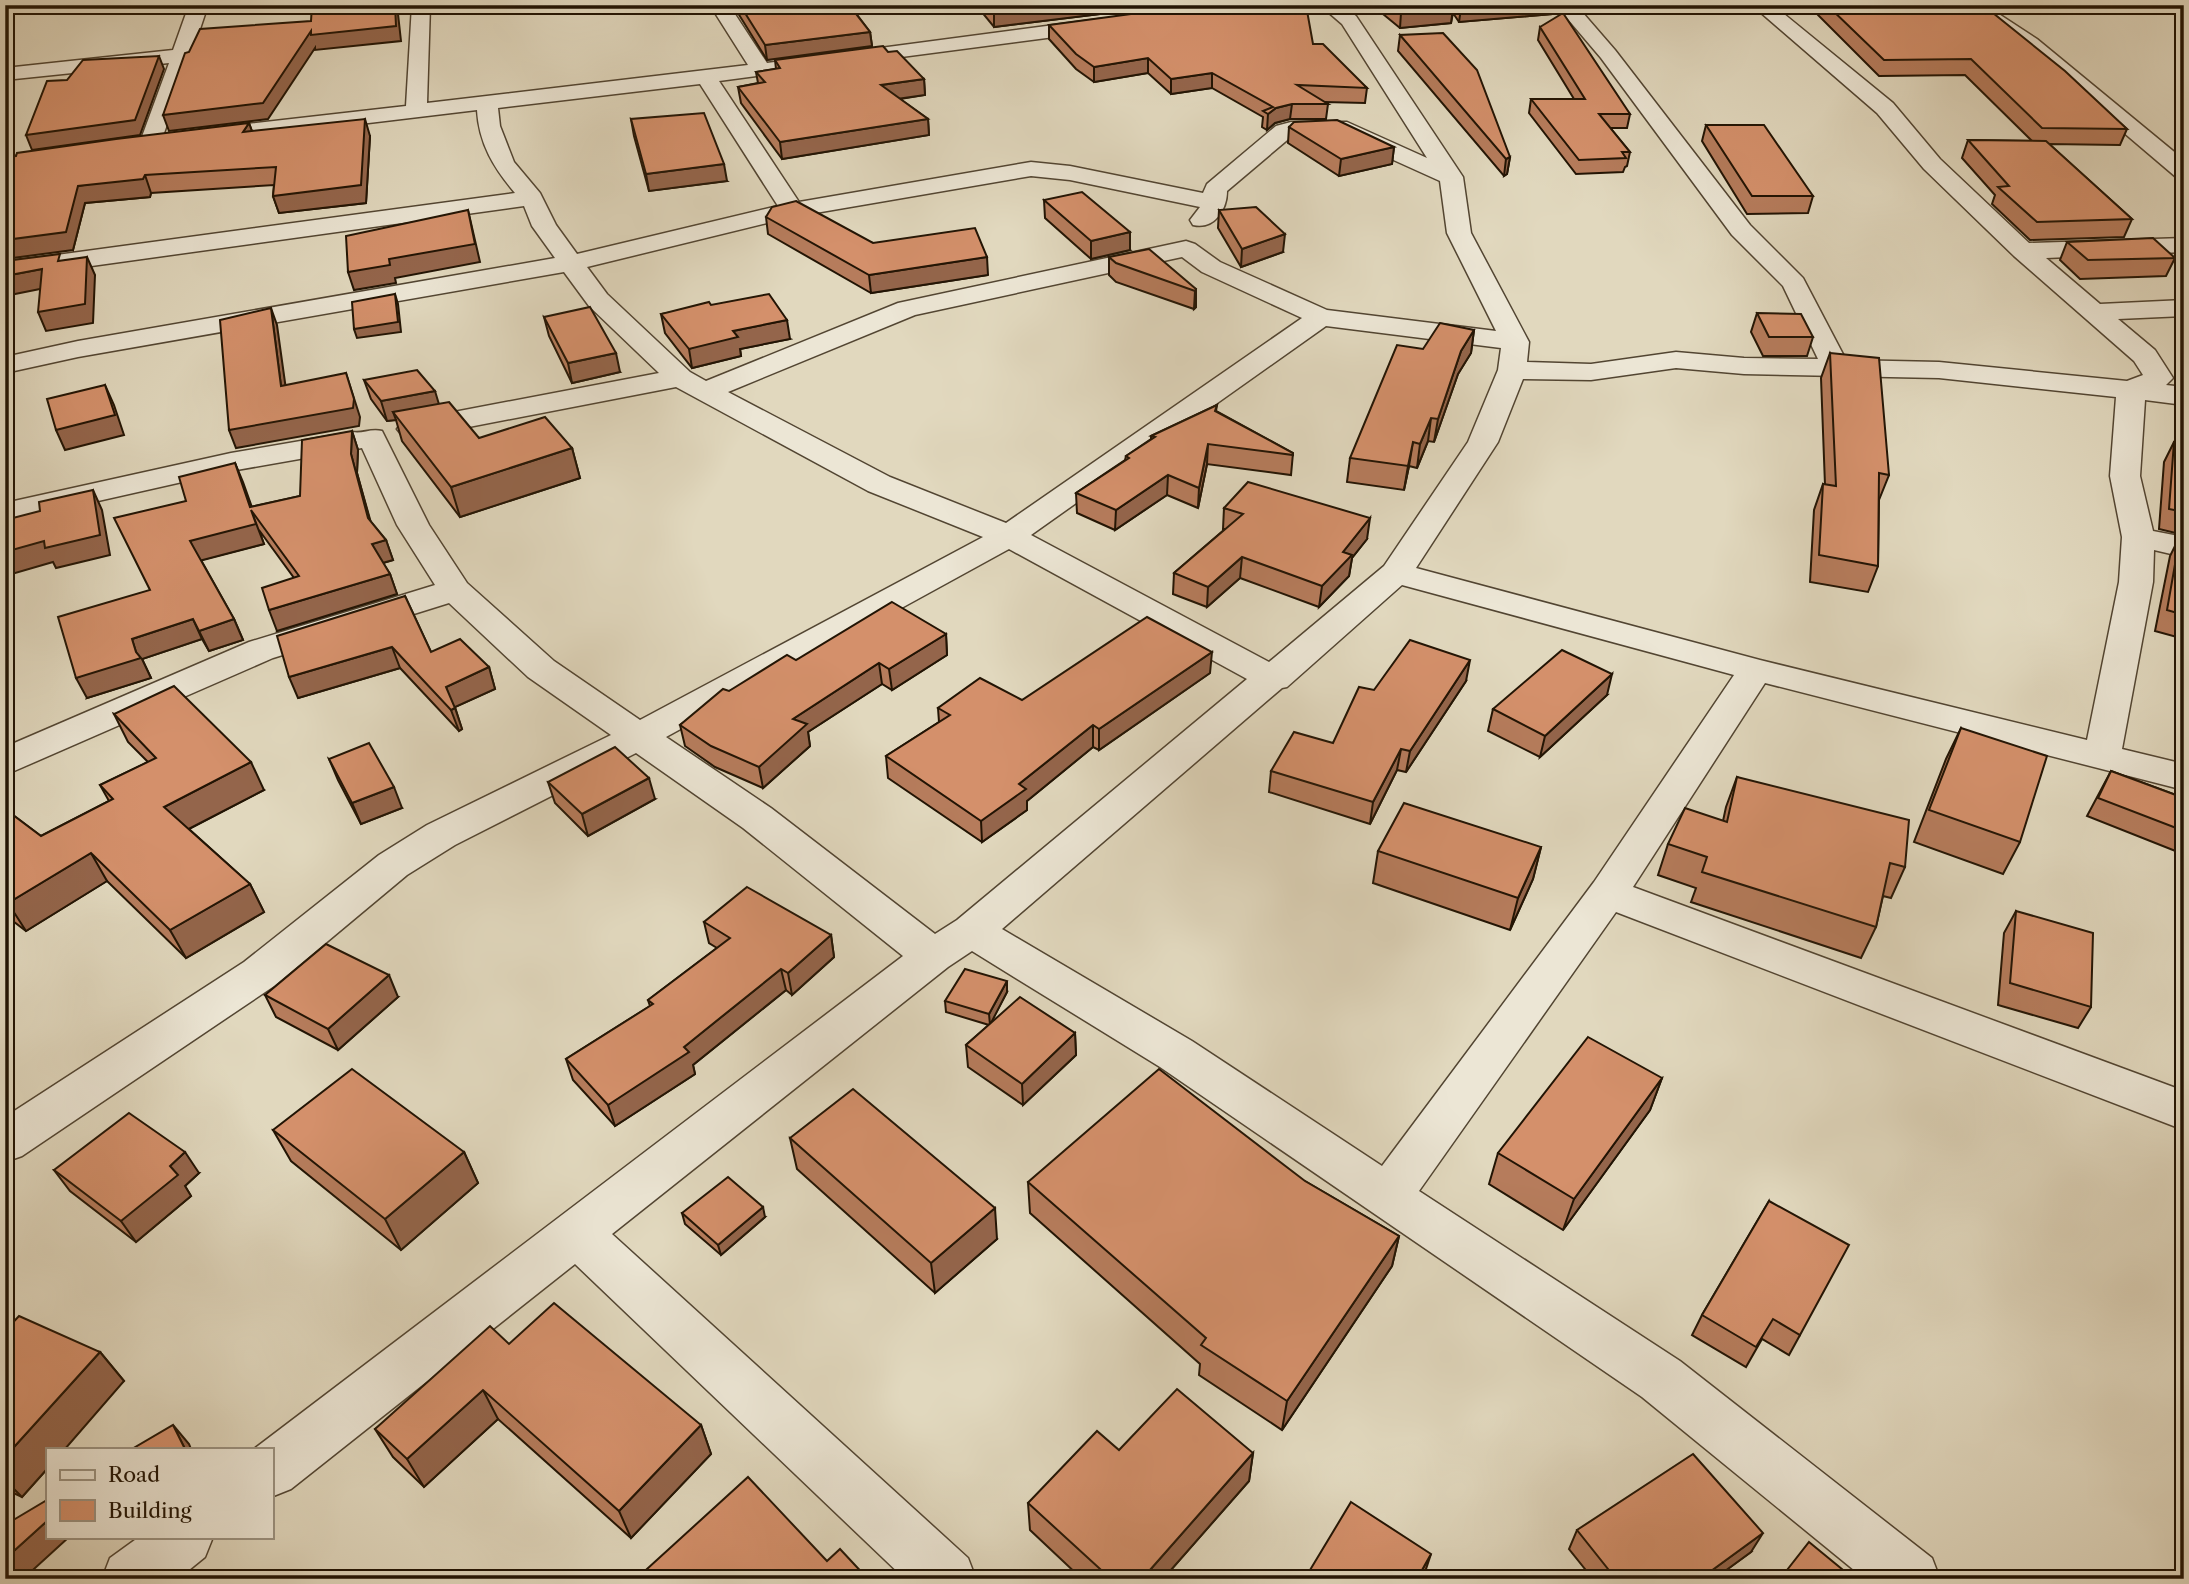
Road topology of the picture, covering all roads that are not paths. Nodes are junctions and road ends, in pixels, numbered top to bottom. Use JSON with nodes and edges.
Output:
{"nodes":[{"id":1,"x":199,"y":5,"type":"edge"},
{"id":2,"x":421,"y":5,"type":"edge"},
{"id":3,"x":719,"y":5,"type":"edge"},
{"id":4,"x":1092,"y":5,"type":"edge"},
{"id":5,"x":1329,"y":5,"type":"edge"},
{"id":6,"x":1564,"y":5,"type":"edge"},
{"id":7,"x":1761,"y":5,"type":"edge"},
{"id":8,"x":1972,"y":5,"type":"edge"},
{"id":9,"x":184,"y":55,"type":"junction"},
{"id":10,"x":761,"y":70,"type":"junction"},
{"id":11,"x":5,"y":74,"type":"edge"},
{"id":12,"x":706,"y":77,"type":"junction"},
{"id":13,"x":487,"y":104,"type":"junction"},
{"id":14,"x":416,"y":111,"type":"junction"},
{"id":15,"x":2137,"y":132,"type":"junction"},
{"id":16,"x":2172,"y":133,"type":"dead end"},
{"id":17,"x":2184,"y":172,"type":"edge"},
{"id":18,"x":1451,"y":177,"type":"junction"},
{"id":19,"x":532,"y":198,"type":"junction"},
{"id":20,"x":1215,"y":203,"type":"junction"},
{"id":21,"x":792,"y":210,"type":"junction"},
{"id":22,"x":2184,"y":245,"type":"edge"},
{"id":23,"x":1186,"y":249,"type":"junction"},
{"id":24,"x":2023,"y":251,"type":"junction"},
{"id":25,"x":570,"y":262,"type":"junction"},
{"id":26,"x":5,"y":270,"type":"edge"},
{"id":27,"x":2184,"y":308,"type":"edge"},
{"id":28,"x":2095,"y":312,"type":"junction"},
{"id":29,"x":1321,"y":317,"type":"junction"},
{"id":30,"x":1513,"y":356,"type":"junction"},
{"id":31,"x":5,"y":365,"type":"edge"},
{"id":32,"x":1835,"y":366,"type":"junction"},
{"id":33,"x":693,"y":385,"type":"junction"},
{"id":34,"x":2131,"y":390,"type":"junction"},
{"id":35,"x":2184,"y":396,"type":"edge"},
{"id":36,"x":372,"y":438,"type":"junction"},
{"id":37,"x":5,"y":513,"type":"edge"},
{"id":38,"x":1009,"y":536,"type":"junction"},
{"id":39,"x":2138,"y":537,"type":"junction"},
{"id":40,"x":2184,"y":547,"type":"edge"},
{"id":41,"x":1396,"y":573,"type":"junction"},
{"id":42,"x":455,"y":590,"type":"junction"},
{"id":43,"x":1756,"y":670,"type":"junction"},
{"id":44,"x":1274,"y":679,"type":"junction"},
{"id":45,"x":637,"y":737,"type":"junction"},
{"id":46,"x":2102,"y":758,"type":"junction"},
{"id":47,"x":5,"y":762,"type":"edge"},
{"id":48,"x":2184,"y":777,"type":"edge"},
{"id":49,"x":1608,"y":893,"type":"junction"},
{"id":50,"x":953,"y":943,"type":"junction"},
{"id":51,"x":2184,"y":1111,"type":"edge"},
{"id":52,"x":5,"y":1142,"type":"edge"},
{"id":53,"x":1388,"y":1196,"type":"junction"},
{"id":54,"x":578,"y":1234,"type":"junction"},
{"id":55,"x":273,"y":1468,"type":"edge"},
{"id":56,"x":184,"y":1538,"type":"edge"},
{"id":57,"x":131,"y":1579,"type":"edge"},
{"id":58,"x":947,"y":1579,"type":"edge"},
{"id":59,"x":1911,"y":1579,"type":"edge"}],
"edges":[{"from":1,"to":9,"type":"street"},
{"from":2,"to":14,"type":"street"},
{"from":3,"to":10,"type":"street"},
{"from":4,"to":10,"type":"street"},
{"from":5,"to":18,"type":"street"},
{"from":6,"to":32,"type":"street"},
{"from":7,"to":24,"type":"street"},
{"from":8,"to":15,"type":"street"},
{"from":9,"to":11,"type":"street"},
{"from":9,"to":14,"type":"street"},
{"from":10,"to":12,"type":"street"},
{"from":12,"to":13,"type":"street"},
{"from":12,"to":21,"type":"street"},
{"from":13,"to":14,"type":"street"},
{"from":13,"to":19,"type":"street"},
{"from":15,"to":16,"type":"street"},
{"from":15,"to":17,"type":"street"},
{"from":18,"to":20,"type":"street"},
{"from":18,"to":30,"type":"street"},
{"from":19,"to":25,"type":"street"},
{"from":19,"to":26,"type":"street"},
{"from":20,"to":21,"type":"street"},
{"from":20,"to":23,"type":"street"},
{"from":21,"to":25,"type":"street"},
{"from":22,"to":24,"type":"street"},
{"from":23,"to":29,"type":"street"},
{"from":23,"to":33,"type":"street"},
{"from":24,"to":28,"type":"street"},
{"from":25,"to":31,"type":"street"},
{"from":25,"to":33,"type":"street"},
{"from":27,"to":28,"type":"street"},
{"from":28,"to":34,"type":"street"},
{"from":29,"to":30,"type":"street"},
{"from":29,"to":38,"type":"street"},
{"from":30,"to":32,"type":"street"},
{"from":30,"to":41,"type":"street"},
{"from":32,"to":34,"type":"street"},
{"from":33,"to":36,"type":"street"},
{"from":33,"to":38,"type":"street"},
{"from":34,"to":35,"type":"street"},
{"from":34,"to":39,"type":"street"},
{"from":36,"to":37,"type":"street"},
{"from":36,"to":42,"type":"street"},
{"from":38,"to":44,"type":"street"},
{"from":38,"to":45,"type":"street"},
{"from":39,"to":40,"type":"street"},
{"from":39,"to":46,"type":"street"},
{"from":41,"to":43,"type":"street"},
{"from":41,"to":44,"type":"street"},
{"from":42,"to":45,"type":"street"},
{"from":42,"to":47,"type":"street"},
{"from":43,"to":46,"type":"street"},
{"from":43,"to":49,"type":"street"},
{"from":44,"to":50,"type":"street"},
{"from":45,"to":50,"type":"street"},
{"from":45,"to":52,"type":"street"},
{"from":46,"to":48,"type":"street"},
{"from":49,"to":51,"type":"street"},
{"from":49,"to":53,"type":"street"},
{"from":50,"to":53,"type":"street"},
{"from":50,"to":54,"type":"street"},
{"from":53,"to":59,"type":"street"},
{"from":54,"to":55,"type":"street"},
{"from":54,"to":58,"type":"street"},
{"from":56,"to":57,"type":"street"}]}
